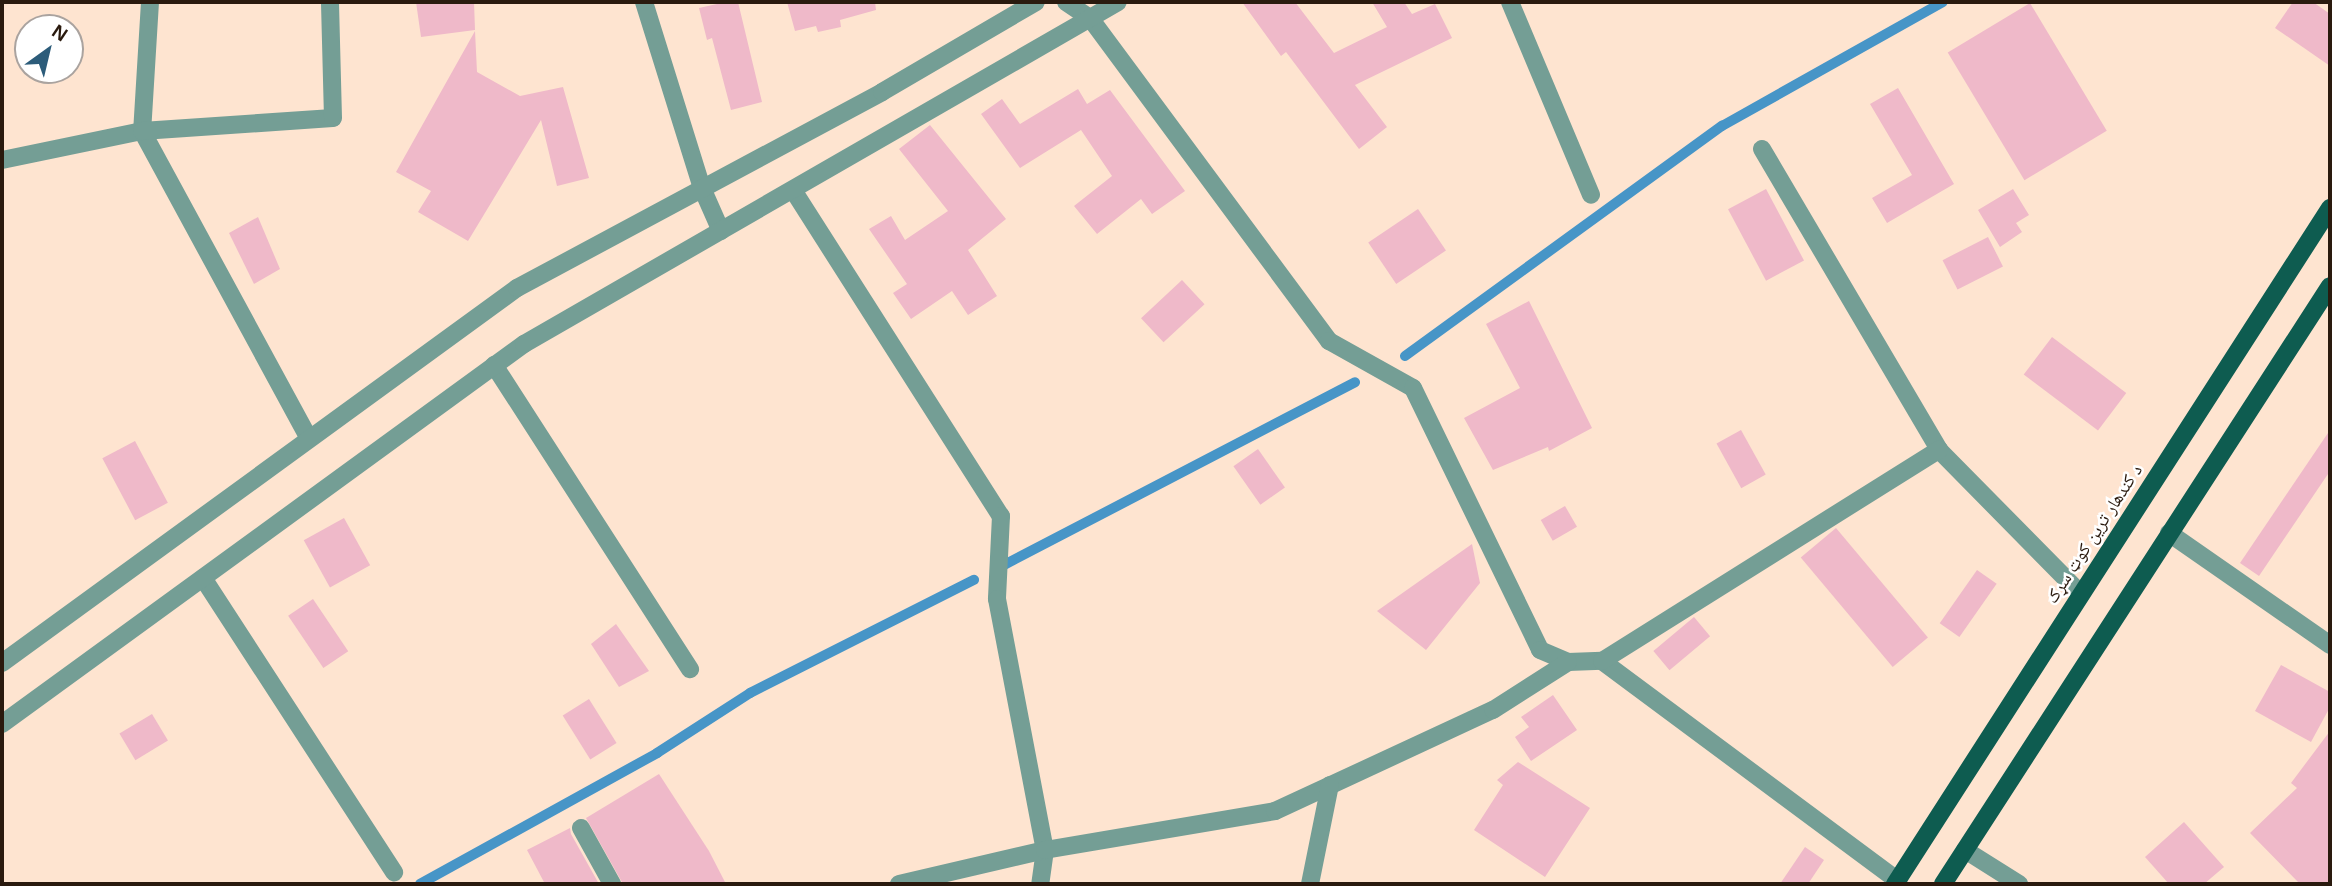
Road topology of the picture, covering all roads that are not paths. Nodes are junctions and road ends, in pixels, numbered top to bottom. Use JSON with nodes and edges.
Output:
{"nodes":[{"id":1,"x":150,"y":2,"type":"edge"},
{"id":2,"x":330,"y":2,"type":"edge"},
{"id":3,"x":644,"y":2,"type":"edge"},
{"id":4,"x":1036,"y":2,"type":"edge"},
{"id":5,"x":1066,"y":2,"type":"edge"},
{"id":6,"x":1118,"y":2,"type":"edge"},
{"id":7,"x":1510,"y":2,"type":"edge"},
{"id":8,"x":1008,"y":9,"type":"edge"},
{"id":9,"x":1090,"y":18,"type":"junction"},
{"id":10,"x":142,"y":131,"type":"junction"},
{"id":11,"x":1762,"y":149,"type":"dead end"},
{"id":12,"x":2,"y":160,"type":"edge"},
{"id":13,"x":702,"y":188,"type":"junction"},
{"id":14,"x":793,"y":190,"type":"junction"},
{"id":15,"x":1591,"y":195,"type":"dead end"},
{"id":16,"x":2330,"y":208,"type":"edge"},
{"id":17,"x":722,"y":231,"type":"junction"},
{"id":18,"x":2330,"y":286,"type":"edge"},
{"id":19,"x":494,"y":365,"type":"junction"},
{"id":20,"x":309,"y":439,"type":"junction"},
{"id":21,"x":1939,"y":450,"type":"junction"},
{"id":22,"x":2169,"y":533,"type":"junction"},
{"id":23,"x":203,"y":578,"type":"junction"},
{"id":24,"x":2081,"y":594,"type":"junction"},
{"id":25,"x":2330,"y":645,"type":"edge"},
{"id":26,"x":1602,"y":661,"type":"junction"},
{"id":27,"x":1568,"y":662,"type":"junction"},
{"id":28,"x":2,"y":663,"type":"edge"},
{"id":29,"x":690,"y":669,"type":"dead end"},
{"id":30,"x":2,"y":724,"type":"edge"},
{"id":31,"x":1331,"y":785,"type":"junction"},
{"id":32,"x":580,"y":828,"type":"dead end"},
{"id":33,"x":1045,"y":850,"type":"junction"},
{"id":34,"x":1965,"y":850,"type":"junction"},
{"id":35,"x":394,"y":872,"type":"dead end"},
{"id":36,"x":1897,"y":883,"type":"edge"},
{"id":37,"x":612,"y":884,"type":"edge"},
{"id":38,"x":899,"y":884,"type":"edge"},
{"id":39,"x":1040,"y":884,"type":"edge"},
{"id":40,"x":1310,"y":884,"type":"edge"},
{"id":41,"x":1943,"y":884,"type":"edge"},
{"id":42,"x":2019,"y":884,"type":"edge"}],
"edges":[{"from":1,"to":10,"type":"street"},
{"from":2,"to":10,"type":"street"},
{"from":3,"to":13,"type":"street"},
{"from":4,"to":8,"type":"street"},
{"from":5,"to":9,"type":"street"},
{"from":6,"to":9,"type":"street"},
{"from":7,"to":15,"type":"street"},
{"from":8,"to":13,"type":"street"},
{"from":9,"to":14,"type":"street"},
{"from":9,"to":27,"type":"street"},
{"from":10,"to":12,"type":"street"},
{"from":10,"to":20,"type":"street"},
{"from":11,"to":21,"type":"street"},
{"from":13,"to":17,"type":"street"},
{"from":13,"to":20,"type":"street"},
{"from":14,"to":17,"type":"street"},
{"from":14,"to":33,"type":"street"},
{"from":16,"to":24,"type":"main road","name":"د کندهار ترين کوټ سړک"},
{"from":17,"to":19,"type":"street"},
{"from":18,"to":22,"type":"main road"},
{"from":19,"to":23,"type":"street"},
{"from":19,"to":29,"type":"street"},
{"from":20,"to":28,"type":"street"},
{"from":21,"to":24,"type":"street"},
{"from":21,"to":26,"type":"street"},
{"from":22,"to":25,"type":"street"},
{"from":22,"to":34,"type":"main road"},
{"from":23,"to":30,"type":"street"},
{"from":23,"to":35,"type":"street"},
{"from":24,"to":36,"type":"main road","name":"د کندهار ترين کوټ سړک"},
{"from":26,"to":27,"type":"street"},
{"from":26,"to":36,"type":"street"},
{"from":27,"to":31,"type":"street"},
{"from":31,"to":33,"type":"street"},
{"from":31,"to":40,"type":"street"},
{"from":32,"to":37,"type":"street"},
{"from":33,"to":38,"type":"street"},
{"from":33,"to":39,"type":"street"},
{"from":34,"to":41,"type":"main road"},
{"from":34,"to":42,"type":"street"}]}
